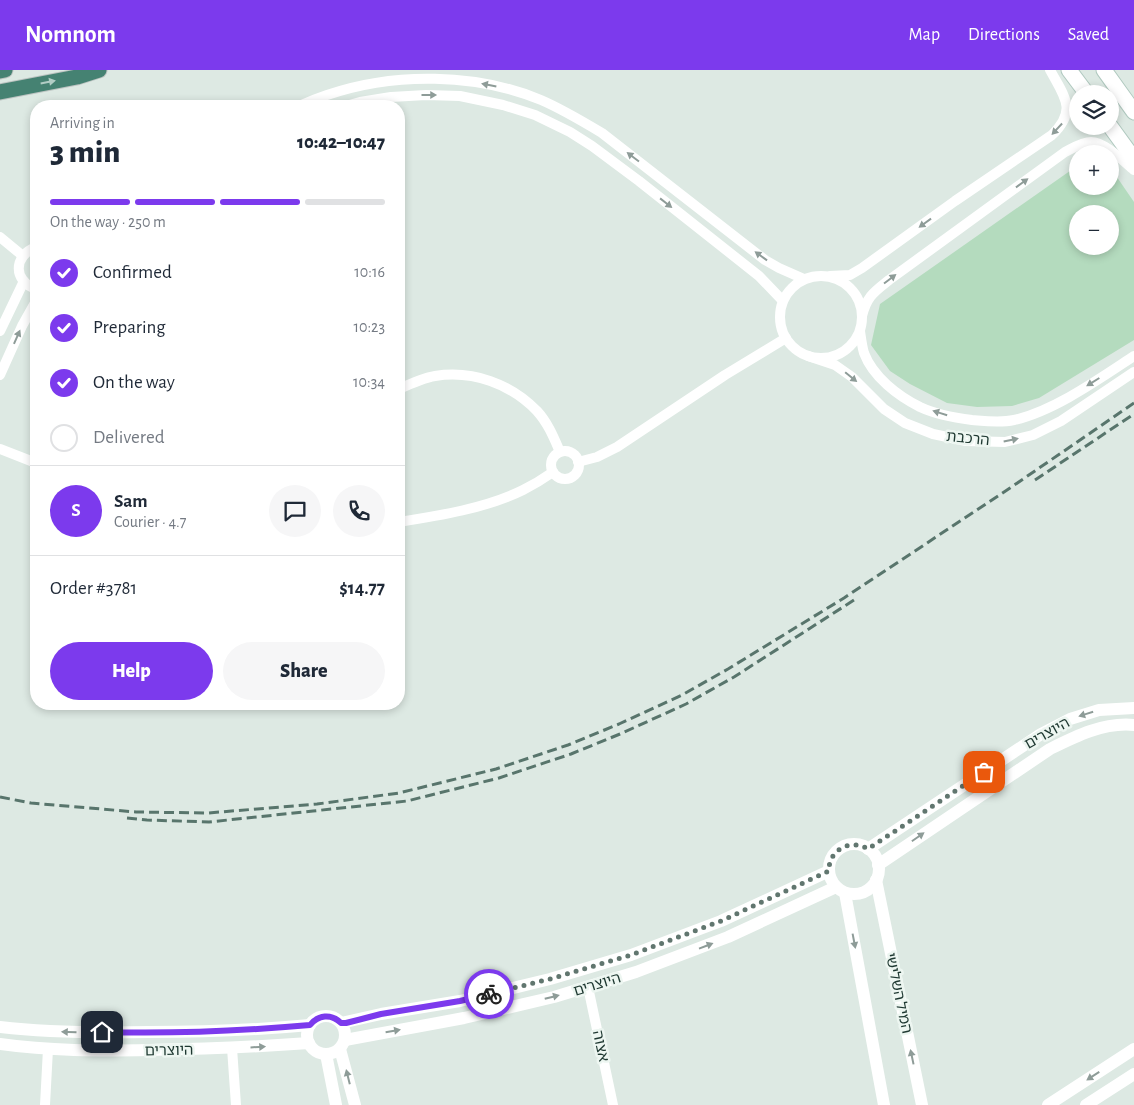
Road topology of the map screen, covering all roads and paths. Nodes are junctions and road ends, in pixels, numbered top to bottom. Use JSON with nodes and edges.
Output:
{"nodes":[{"id":1,"x":5,"y":70,"type":"edge"},
{"id":2,"x":99,"y":70,"type":"edge"},
{"id":3,"x":1050,"y":70,"type":"edge"},
{"id":4,"x":1069,"y":70,"type":"edge"},
{"id":5,"x":1104,"y":70,"type":"edge"},
{"id":6,"x":0,"y":71,"type":"edge"},
{"id":7,"x":1080,"y":85,"type":"edge"},
{"id":8,"x":0,"y":92,"type":"edge"},
{"id":9,"x":314,"y":100,"type":"edge"},
{"id":10,"x":372,"y":100,"type":"edge"},
{"id":11,"x":1134,"y":112,"type":"edge"},
{"id":12,"x":1117,"y":135,"type":"edge"},
{"id":13,"x":1134,"y":159,"type":"edge"},
{"id":14,"x":1134,"y":170,"type":"edge"},
{"id":15,"x":0,"y":237,"type":"edge"},
{"id":16,"x":30,"y":249,"type":"edge"},
{"id":17,"x":23,"y":256,"type":"junction"},
{"id":18,"x":830,"y":276,"type":"junction"},
{"id":19,"x":804,"y":279,"type":"junction"},
{"id":20,"x":24,"y":282,"type":"junction"},
{"id":21,"x":30,"y":286,"type":"edge"},
{"id":22,"x":782,"y":301,"type":"junction"},
{"id":23,"x":30,"y":312,"type":"edge"},
{"id":24,"x":862,"y":316,"type":"junction"},
{"id":25,"x":860,"y":330,"type":"junction"},
{"id":26,"x":0,"y":331,"type":"edge"},
{"id":27,"x":786,"y":338,"type":"junction"},
{"id":28,"x":808,"y":356,"type":"junction"},
{"id":29,"x":1134,"y":356,"type":"edge"},
{"id":30,"x":1134,"y":372,"type":"edge"},
{"id":31,"x":0,"y":375,"type":"edge"},
{"id":32,"x":405,"y":386,"type":"edge"},
{"id":33,"x":0,"y":449,"type":"edge"},
{"id":34,"x":560,"y":452,"type":"junction"},
{"id":35,"x":30,"y":461,"type":"edge"},
{"id":36,"x":578,"y":462,"type":"junction"},
{"id":37,"x":553,"y":472,"type":"junction"},
{"id":38,"x":405,"y":521,"type":"edge"},
{"id":39,"x":1134,"y":708,"type":"edge"},
{"id":40,"x":1134,"y":726,"type":"edge"},
{"id":41,"x":868,"y":849,"type":"junction"},
{"id":42,"x":878,"y":864,"type":"junction"},
{"id":43,"x":829,"y":871,"type":"junction"},
{"id":44,"x":876,"y":880,"type":"junction"},
{"id":45,"x":840,"y":890,"type":"junction"},
{"id":46,"x":588,"y":986,"type":"junction"},
{"id":47,"x":341,"y":1023,"type":"junction"},
{"id":48,"x":310,"y":1025,"type":"junction"},
{"id":49,"x":0,"y":1027,"type":"edge"},
{"id":50,"x":0,"y":1044,"type":"edge"},
{"id":51,"x":309,"y":1044,"type":"junction"},
{"id":52,"x":342,"y":1044,"type":"junction"},
{"id":53,"x":232,"y":1048,"type":"junction"},
{"id":54,"x":48,"y":1049,"type":"junction"},
{"id":55,"x":1134,"y":1049,"type":"edge"},
{"id":56,"x":326,"y":1054,"type":"junction"},
{"id":57,"x":1134,"y":1074,"type":"edge"},
{"id":58,"x":45,"y":1105,"type":"edge"},
{"id":59,"x":236,"y":1105,"type":"edge"},
{"id":60,"x":336,"y":1105,"type":"edge"},
{"id":61,"x":355,"y":1105,"type":"edge"},
{"id":62,"x":613,"y":1105,"type":"edge"},
{"id":63,"x":884,"y":1105,"type":"edge"},
{"id":64,"x":922,"y":1105,"type":"edge"},
{"id":65,"x":1048,"y":1105,"type":"edge"},
{"id":66,"x":1086,"y":1105,"type":"edge"}],
"edges":[{"from":1,"to":6,"type":"highway"},
{"from":8,"to":2,"type":"highway","one_way":true},
{"from":3,"to":18,"type":"street","one_way":true},
{"from":4,"to":7,"type":"main road"},
{"from":5,"to":11,"type":"main road"},
{"from":19,"to":9,"type":"street","one_way":true},
{"from":10,"to":22,"type":"street","one_way":true},
{"from":12,"to":13,"type":"main road"},
{"from":24,"to":14,"type":"street","one_way":true},
{"from":15,"to":17,"type":"street"},
{"from":16,"to":17,"type":"street"},
{"from":17,"to":20,"type":"street"},
{"from":18,"to":19,"type":"street"},
{"from":18,"to":24,"type":"street"},
{"from":19,"to":22,"type":"street"},
{"from":20,"to":21,"type":"street"},
{"from":20,"to":26,"type":"street"},
{"from":22,"to":27,"type":"street"},
{"from":31,"to":23,"type":"street","one_way":true},
{"from":24,"to":25,"type":"street"},
{"from":25,"to":28,"type":"street"},
{"from":29,"to":25,"type":"street","name":"הרכבת","one_way":true},
{"from":27,"to":28,"type":"street"},
{"from":27,"to":36,"type":"street"},
{"from":28,"to":30,"type":"street","name":"הרכבת","one_way":true},
{"from":32,"to":34,"type":"street"},
{"from":33,"to":35,"type":"street"},
{"from":34,"to":36,"type":"street"},
{"from":34,"to":37,"type":"street"},
{"from":36,"to":37,"type":"street"},
{"from":37,"to":38,"type":"street"},
{"from":39,"to":41,"type":"street","name":"היוצרים","one_way":true},
{"from":42,"to":40,"type":"street","name":"היוצרים","one_way":true},
{"from":41,"to":42,"type":"street"},
{"from":41,"to":43,"type":"street"},
{"from":42,"to":44,"type":"street"},
{"from":43,"to":45,"type":"street"},
{"from":43,"to":47,"type":"street","name":"היוצרים"},
{"from":44,"to":45,"type":"street"},
{"from":64,"to":44,"type":"street","name":"המיל השלישי","one_way":true},
{"from":46,"to":45,"type":"street","name":"היוצרים","one_way":true},
{"from":45,"to":63,"type":"street","one_way":true},
{"from":52,"to":46,"type":"street","name":"היוצרים","one_way":true},
{"from":46,"to":62,"type":"street","name":"אצוה"},
{"from":47,"to":48,"type":"street"},
{"from":47,"to":52,"type":"street"},
{"from":48,"to":49,"type":"street","name":"היוצרים","one_way":true},
{"from":48,"to":51,"type":"street"},
{"from":50,"to":54,"type":"street","name":"היוצרים"},
{"from":53,"to":51,"type":"street","name":"היוצרים","one_way":true},
{"from":51,"to":56,"type":"street"},
{"from":52,"to":56,"type":"street"},
{"from":61,"to":52,"type":"street","one_way":true},
{"from":53,"to":54,"type":"street","name":"היוצרים"},
{"from":53,"to":59,"type":"street"},
{"from":54,"to":58,"type":"street"},
{"from":55,"to":65,"type":"street","one_way":true},
{"from":56,"to":60,"type":"street"},
{"from":57,"to":66,"type":"street"}]}
